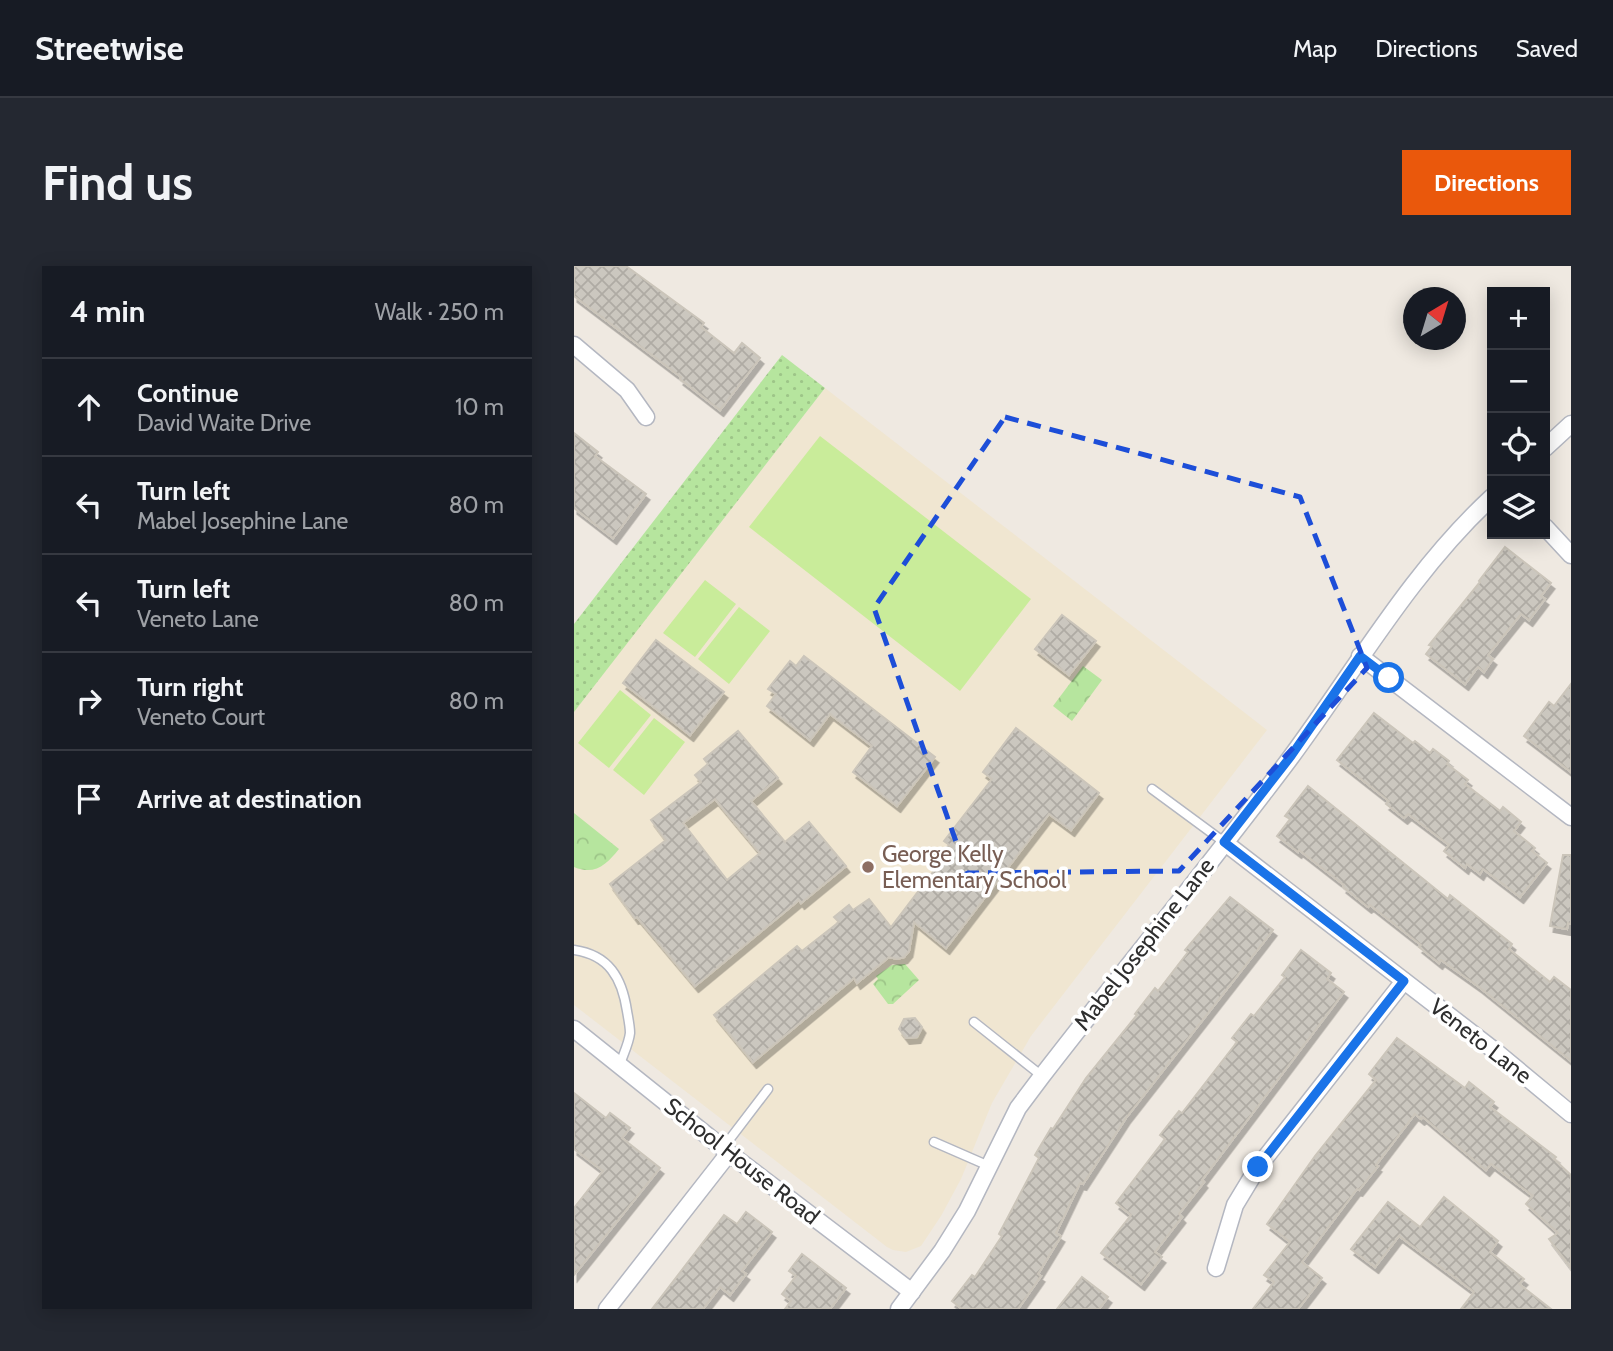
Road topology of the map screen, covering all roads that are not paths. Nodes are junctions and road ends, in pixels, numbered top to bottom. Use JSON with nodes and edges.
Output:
{"nodes":[{"id":1,"x":574,"y":345,"type":"edge"},
{"id":2,"x":646,"y":417,"type":"dead end"},
{"id":3,"x":1571,"y":424,"type":"edge"},
{"id":4,"x":1550,"y":443,"type":"edge"},
{"id":5,"x":1487,"y":502,"type":"edge"},
{"id":6,"x":1550,"y":532,"type":"edge"},
{"id":7,"x":1571,"y":555,"type":"edge"},
{"id":8,"x":1360,"y":656,"type":"junction"},
{"id":9,"x":1152,"y":789,"type":"dead end"},
{"id":10,"x":1571,"y":817,"type":"edge"},
{"id":11,"x":1224,"y":842,"type":"junction"},
{"id":12,"x":574,"y":950,"type":"edge"},
{"id":13,"x":1404,"y":981,"type":"junction"},
{"id":14,"x":974,"y":1022,"type":"dead end"},
{"id":15,"x":574,"y":1029,"type":"edge"},
{"id":16,"x":620,"y":1065,"type":"junction"},
{"id":17,"x":1041,"y":1076,"type":"junction"},
{"id":18,"x":768,"y":1089,"type":"dead end"},
{"id":19,"x":1571,"y":1114,"type":"edge"},
{"id":20,"x":934,"y":1142,"type":"dead end"},
{"id":21,"x":726,"y":1151,"type":"junction"},
{"id":22,"x":990,"y":1167,"type":"junction"},
{"id":23,"x":1216,"y":1268,"type":"dead end"},
{"id":24,"x":912,"y":1292,"type":"junction"},
{"id":25,"x":607,"y":1309,"type":"edge"},
{"id":26,"x":899,"y":1309,"type":"edge"}],
"edges":[{"from":1,"to":2,"type":"street"},
{"from":3,"to":4,"type":"street"},
{"from":5,"to":8,"type":"street","name":"Mabel Josephine Lane"},
{"from":6,"to":7,"type":"street"},
{"from":8,"to":10,"type":"street"},
{"from":8,"to":11,"type":"street","name":"Mabel Josephine Lane"},
{"from":9,"to":11,"type":"lane"},
{"from":11,"to":13,"type":"street","name":"Veneto Lane"},
{"from":11,"to":17,"type":"street","name":"Mabel Josephine Lane"},
{"from":12,"to":16,"type":"lane"},
{"from":13,"to":19,"type":"street","name":"Veneto Lane"},
{"from":13,"to":23,"type":"street"},
{"from":14,"to":17,"type":"lane"},
{"from":15,"to":16,"type":"street","name":"School House Road"},
{"from":16,"to":21,"type":"street","name":"School House Road"},
{"from":17,"to":22,"type":"street","name":"Mabel Josephine Lane"},
{"from":18,"to":21,"type":"lane"},
{"from":20,"to":22,"type":"lane"},
{"from":21,"to":24,"type":"street","name":"School House Road"},
{"from":21,"to":25,"type":"street"},
{"from":22,"to":24,"type":"street","name":"Mabel Josephine Lane"},
{"from":24,"to":26,"type":"street","name":"Mabel Josephine Lane"}]}
